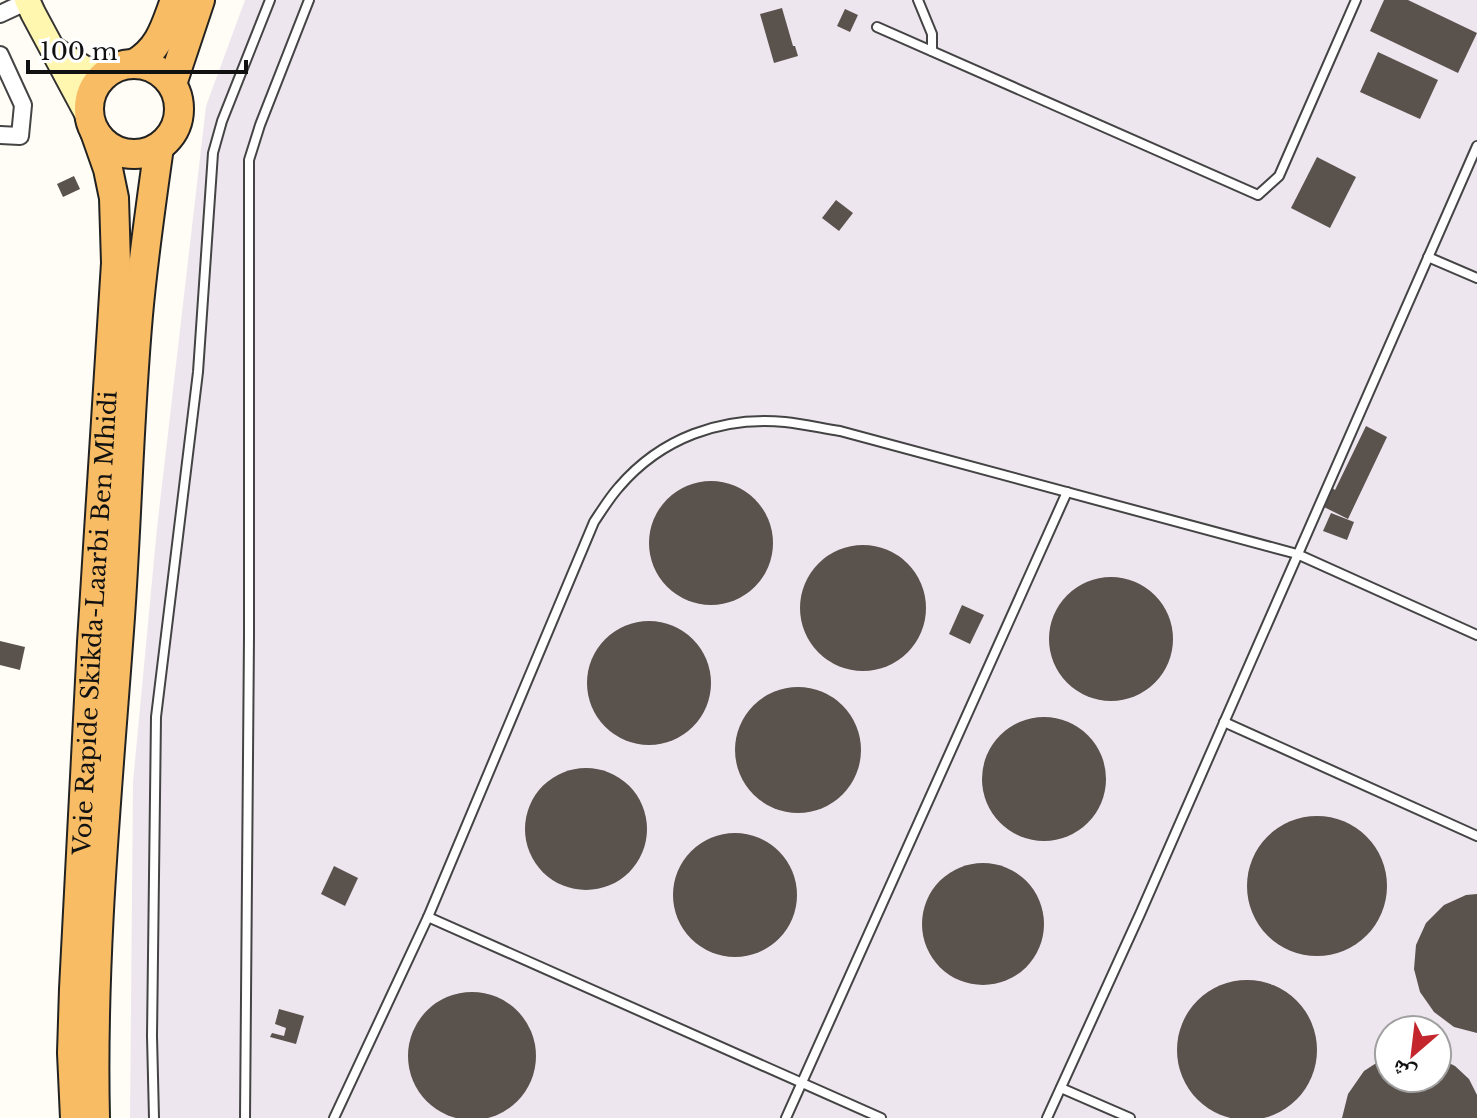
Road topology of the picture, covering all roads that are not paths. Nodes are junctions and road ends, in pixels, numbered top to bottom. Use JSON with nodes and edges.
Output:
{"nodes":[{"id":1,"x":28,"y":0,"type":"edge"},
{"id":2,"x":175,"y":0,"type":"edge"},
{"id":3,"x":200,"y":0,"type":"edge"},
{"id":4,"x":270,"y":0,"type":"edge"},
{"id":5,"x":309,"y":0,"type":"edge"},
{"id":6,"x":918,"y":0,"type":"edge"},
{"id":7,"x":1356,"y":0,"type":"edge"},
{"id":8,"x":0,"y":14,"type":"edge"},
{"id":9,"x":877,"y":27,"type":"dead end"},
{"id":10,"x":51,"y":47,"type":"junction"},
{"id":11,"x":932,"y":51,"type":"junction"},
{"id":12,"x":0,"y":55,"type":"edge"},
{"id":13,"x":134,"y":64,"type":"junction"},
{"id":14,"x":104,"y":76,"type":"junction"},
{"id":15,"x":172,"y":84,"type":"junction"},
{"id":16,"x":93,"y":126,"type":"junction"},
{"id":17,"x":0,"y":135,"type":"edge"},
{"id":18,"x":1477,"y":146,"type":"edge"},
{"id":19,"x":159,"y":147,"type":"junction"},
{"id":20,"x":1428,"y":257,"type":"junction"},
{"id":21,"x":1477,"y":278,"type":"edge"},
{"id":22,"x":1067,"y":492,"type":"junction"},
{"id":23,"x":1297,"y":554,"type":"junction"},
{"id":24,"x":1477,"y":635,"type":"edge"},
{"id":25,"x":1224,"y":722,"type":"junction"},
{"id":26,"x":1477,"y":836,"type":"edge"},
{"id":27,"x":428,"y":917,"type":"junction"},
{"id":28,"x":802,"y":1083,"type":"junction"},
{"id":29,"x":1061,"y":1088,"type":"junction"},
{"id":30,"x":75,"y":1118,"type":"edge"},
{"id":31,"x":95,"y":1118,"type":"edge"},
{"id":32,"x":154,"y":1118,"type":"edge"},
{"id":33,"x":245,"y":1118,"type":"edge"},
{"id":34,"x":334,"y":1118,"type":"edge"},
{"id":35,"x":786,"y":1118,"type":"edge"},
{"id":36,"x":881,"y":1118,"type":"edge"},
{"id":37,"x":1047,"y":1118,"type":"edge"},
{"id":38,"x":1130,"y":1118,"type":"edge"}],
"edges":[{"from":1,"to":8,"type":"street"},
{"from":1,"to":10,"type":"main road"},
{"from":2,"to":13,"type":"highway"},
{"from":3,"to":15,"type":"highway"},
{"from":4,"to":32,"type":"lane"},
{"from":5,"to":33,"type":"lane"},
{"from":6,"to":11,"type":"lane"},
{"from":7,"to":11,"type":"lane"},
{"from":9,"to":11,"type":"lane"},
{"from":10,"to":14,"type":"main road"},
{"from":10,"to":16,"type":"main road"},
{"from":12,"to":17,"type":"street"},
{"from":13,"to":14,"type":"highway"},
{"from":13,"to":15,"type":"highway"},
{"from":14,"to":16,"type":"highway"},
{"from":15,"to":19,"type":"highway"},
{"from":16,"to":19,"type":"highway"},
{"from":16,"to":30,"type":"highway","name":"Voie Rapide Skikda-Laarbi Ben Mhidi"},
{"from":18,"to":20,"type":"lane"},
{"from":19,"to":31,"type":"highway","name":"Voie Rapide Skikda-Laarbi Ben Mhidi"},
{"from":20,"to":21,"type":"lane"},
{"from":20,"to":23,"type":"lane"},
{"from":22,"to":23,"type":"lane"},
{"from":22,"to":27,"type":"lane"},
{"from":22,"to":28,"type":"lane"},
{"from":23,"to":24,"type":"lane"},
{"from":23,"to":25,"type":"lane"},
{"from":25,"to":26,"type":"lane"},
{"from":25,"to":29,"type":"lane"},
{"from":27,"to":28,"type":"lane"},
{"from":27,"to":34,"type":"lane"},
{"from":28,"to":35,"type":"lane"},
{"from":28,"to":36,"type":"lane"},
{"from":29,"to":37,"type":"lane"},
{"from":29,"to":38,"type":"lane"}]}
